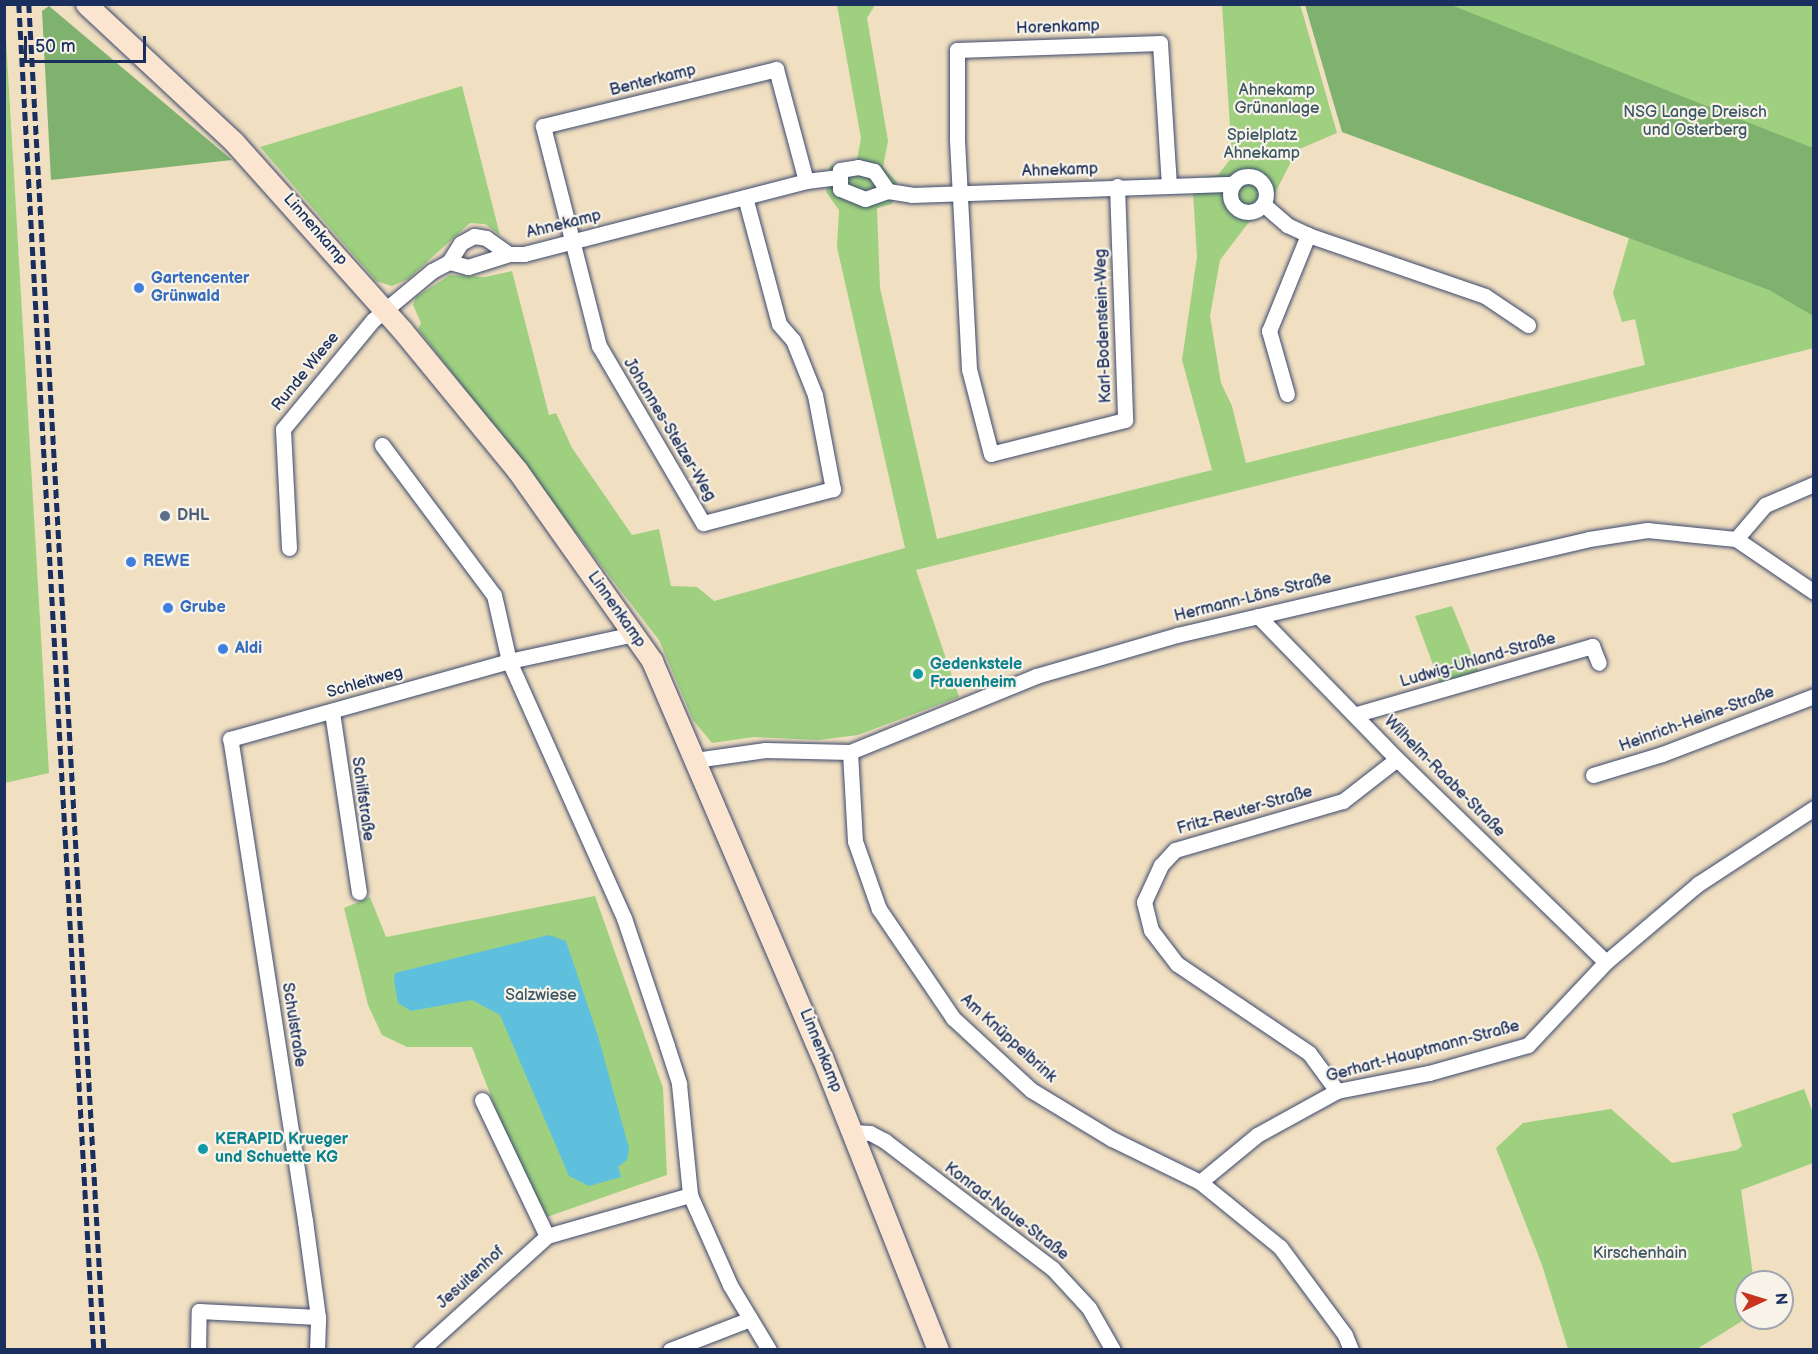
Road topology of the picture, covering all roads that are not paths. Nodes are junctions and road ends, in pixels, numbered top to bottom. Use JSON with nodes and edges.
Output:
{"nodes":[{"id":1,"x":86,"y":4,"type":"edge"},
{"id":2,"x":837,"y":177,"type":"junction"},
{"id":3,"x":806,"y":181,"type":"junction"},
{"id":4,"x":1234,"y":184,"type":"junction"},
{"id":5,"x":1169,"y":185,"type":"junction"},
{"id":6,"x":1117,"y":186,"type":"junction"},
{"id":7,"x":888,"y":191,"type":"junction"},
{"id":8,"x":961,"y":192,"type":"junction"},
{"id":9,"x":745,"y":197,"type":"junction"},
{"id":10,"x":1263,"y":204,"type":"junction"},
{"id":11,"x":1308,"y":235,"type":"junction"},
{"id":12,"x":571,"y":242,"type":"junction"},
{"id":13,"x":509,"y":254,"type":"junction"},
{"id":14,"x":449,"y":262,"type":"junction"},
{"id":15,"x":385,"y":310,"type":"junction"},
{"id":16,"x":1528,"y":325,"type":"dead end"},
{"id":17,"x":1287,"y":394,"type":"dead end"},
{"id":18,"x":382,"y":445,"type":"dead end"},
{"id":19,"x":1814,"y":484,"type":"edge"},
{"id":20,"x":1736,"y":539,"type":"junction"},
{"id":21,"x":289,"y":548,"type":"dead end"},
{"id":22,"x":1814,"y":592,"type":"edge"},
{"id":23,"x":1258,"y":616,"type":"junction"},
{"id":24,"x":634,"y":634,"type":"junction"},
{"id":25,"x":509,"y":661,"type":"junction"},
{"id":26,"x":1599,"y":663,"type":"dead end"},
{"id":27,"x":1814,"y":696,"type":"edge"},
{"id":28,"x":332,"y":712,"type":"junction"},
{"id":29,"x":1357,"y":714,"type":"junction"},
{"id":30,"x":230,"y":739,"type":"joint"},
{"id":31,"x":850,"y":752,"type":"junction"},
{"id":32,"x":1397,"y":759,"type":"junction"},
{"id":33,"x":695,"y":760,"type":"junction"},
{"id":34,"x":1593,"y":775,"type":"dead end"},
{"id":35,"x":1814,"y":808,"type":"edge"},
{"id":36,"x":359,"y":892,"type":"dead end"},
{"id":37,"x":1606,"y":962,"type":"junction"},
{"id":38,"x":1337,"y":1091,"type":"junction"},
{"id":39,"x":482,"y":1100,"type":"dead end"},
{"id":40,"x":853,"y":1132,"type":"junction"},
{"id":41,"x":1200,"y":1182,"type":"junction"},
{"id":42,"x":690,"y":1195,"type":"junction"},
{"id":43,"x":547,"y":1236,"type":"junction"},
{"id":44,"x":318,"y":1317,"type":"junction"},
{"id":45,"x":750,"y":1318,"type":"junction"},
{"id":46,"x":198,"y":1350,"type":"edge"},
{"id":47,"x":317,"y":1350,"type":"edge"},
{"id":48,"x":421,"y":1350,"type":"edge"},
{"id":49,"x":670,"y":1350,"type":"edge"},
{"id":50,"x":769,"y":1350,"type":"edge"},
{"id":51,"x":938,"y":1350,"type":"edge"},
{"id":52,"x":1113,"y":1350,"type":"edge"},
{"id":53,"x":1351,"y":1350,"type":"edge"}],
"edges":[{"from":1,"to":15,"type":"main road","name":"Linnenkamp"},
{"from":2,"to":3,"type":"street","name":"Ahnekamp"},
{"from":2,"to":7,"type":"street","name":"Ahnekamp"},
{"from":2,"to":7,"type":"street","name":"Ahnekamp"},
{"from":3,"to":9,"type":"street","name":"Ahnekamp"},
{"from":3,"to":12,"type":"street","name":"Benterkamp"},
{"from":4,"to":5,"type":"street","name":"Ahnekamp"},
{"from":4,"to":10,"type":"street","name":"Ahnekamp"},
{"from":4,"to":10,"type":"street"},
{"from":5,"to":6,"type":"street","name":"Ahnekamp"},
{"from":5,"to":8,"type":"street","name":"Horenkamp"},
{"from":6,"to":8,"type":"street","name":"Ahnekamp"},
{"from":6,"to":8,"type":"street","name":"Karl-Bodenstein-Weg"},
{"from":7,"to":8,"type":"street","name":"Ahnekamp"},
{"from":9,"to":12,"type":"street","name":"Ahnekamp"},
{"from":9,"to":12,"type":"street","name":"Johannes-Stelzer-Weg"},
{"from":10,"to":11,"type":"street"},
{"from":11,"to":16,"type":"street"},
{"from":11,"to":17,"type":"street"},
{"from":12,"to":13,"type":"street","name":"Ahnekamp"},
{"from":13,"to":14,"type":"street","name":"Ahnekamp"},
{"from":13,"to":14,"type":"street","name":"Ahnekamp"},
{"from":14,"to":15,"type":"street","name":"Runde Wiese"},
{"from":15,"to":21,"type":"street","name":"Runde Wiese"},
{"from":15,"to":24,"type":"main road","name":"Linnenkamp"},
{"from":18,"to":25,"type":"street"},
{"from":19,"to":20,"type":"street"},
{"from":20,"to":22,"type":"street"},
{"from":20,"to":23,"type":"street","name":"Hermann-Löns-Straße"},
{"from":23,"to":29,"type":"street","name":"Wilhelm-Raabe-Straße"},
{"from":23,"to":31,"type":"street","name":"Hermann-Löns-Straße"},
{"from":24,"to":25,"type":"street","name":"Schleitweg"},
{"from":24,"to":33,"type":"main road","name":"Linnenkamp"},
{"from":25,"to":28,"type":"street","name":"Schleitweg"},
{"from":25,"to":42,"type":"street"},
{"from":26,"to":29,"type":"street","name":"Ludwig-Uhland-Straße"},
{"from":27,"to":34,"type":"street","name":"Heinrich-Heine-Straße"},
{"from":28,"to":30,"type":"street","name":"Schleitweg"},
{"from":28,"to":36,"type":"street","name":"Schilfstraße"},
{"from":29,"to":32,"type":"street","name":"Wilhelm-Raabe-Straße"},
{"from":30,"to":44,"type":"street","name":"Schulstraße"},
{"from":31,"to":33,"type":"street","name":"Hermann-Löns-Straße"},
{"from":31,"to":41,"type":"street","name":"Am Knüppelbrink"},
{"from":32,"to":37,"type":"street","name":"Wilhelm-Raabe-Straße"},
{"from":32,"to":38,"type":"street","name":"Fritz-Reuter-Straße"},
{"from":33,"to":40,"type":"main road","name":"Linnenkamp"},
{"from":35,"to":37,"type":"street","name":"Gerhart-Hauptmann-Straße"},
{"from":37,"to":38,"type":"street","name":"Gerhart-Hauptmann-Straße"},
{"from":38,"to":41,"type":"street","name":"Gerhart-Hauptmann-Straße"},
{"from":39,"to":43,"type":"street"},
{"from":40,"to":51,"type":"main road","name":"Linnenkamp"},
{"from":40,"to":52,"type":"street","name":"Konrad-Naue-Straße"},
{"from":41,"to":53,"type":"street","name":"Am Knüppelbrink"},
{"from":42,"to":43,"type":"street","name":"Jesuitenhof"},
{"from":42,"to":45,"type":"street"},
{"from":43,"to":48,"type":"street","name":"Jesuitenhof"},
{"from":44,"to":46,"type":"street"},
{"from":44,"to":47,"type":"street","name":"Schulstraße"},
{"from":45,"to":49,"type":"street"},
{"from":45,"to":50,"type":"street"}]}
